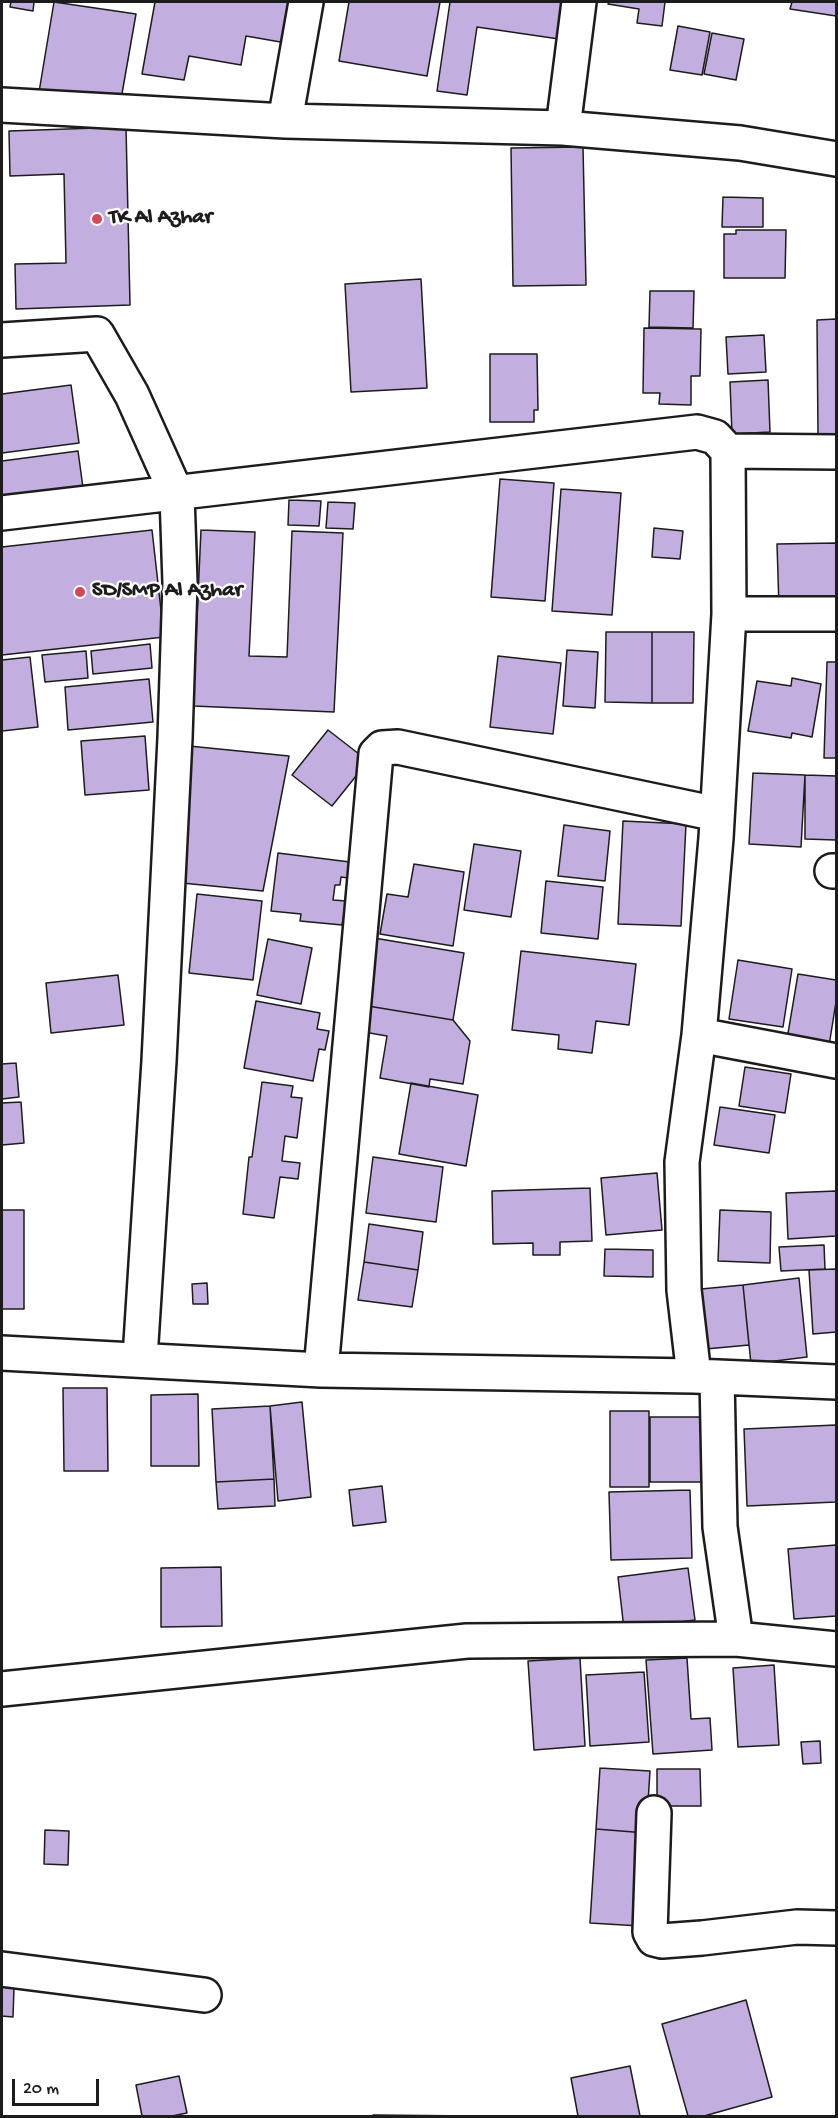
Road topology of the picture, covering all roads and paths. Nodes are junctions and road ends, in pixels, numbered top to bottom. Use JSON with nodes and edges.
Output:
{"nodes":[{"id":1,"x":306,"y":2,"type":"edge"},
{"id":2,"x":579,"y":2,"type":"edge"},
{"id":3,"x":2,"y":105,"type":"edge"},
{"id":4,"x":285,"y":121,"type":"junction"},
{"id":5,"x":563,"y":128,"type":"junction"},
{"id":6,"x":837,"y":159,"type":"edge"},
{"id":7,"x":2,"y":340,"type":"edge"},
{"id":8,"x":728,"y":451,"type":"junction"},
{"id":9,"x":837,"y":452,"type":"edge"},
{"id":10,"x":177,"y":495,"type":"junction"},
{"id":11,"x":2,"y":513,"type":"edge"},
{"id":12,"x":729,"y":614,"type":"junction"},
{"id":13,"x":837,"y":614,"type":"edge"},
{"id":14,"x":717,"y":814,"type":"junction"},
{"id":15,"x":699,"y":1035,"type":"junction"},
{"id":16,"x":837,"y":1061,"type":"edge"},
{"id":17,"x":2,"y":1353,"type":"edge"},
{"id":18,"x":140,"y":1358,"type":"junction"},
{"id":19,"x":321,"y":1370,"type":"junction"},
{"id":20,"x":705,"y":1377,"type":"junction"},
{"id":21,"x":837,"y":1382,"type":"edge"},
{"id":22,"x":736,"y":1639,"type":"junction"},
{"id":23,"x":837,"y":1648,"type":"edge"},
{"id":24,"x":2,"y":1689,"type":"edge"},
{"id":25,"x":654,"y":1813,"type":"dead end"},
{"id":26,"x":837,"y":1928,"type":"edge"},
{"id":27,"x":2,"y":1969,"type":"edge"},
{"id":28,"x":204,"y":1995,"type":"dead end"}],
"edges":[{"from":1,"to":4,"type":"street"},
{"from":2,"to":5,"type":"street"},
{"from":3,"to":4,"type":"street"},
{"from":4,"to":5,"type":"street"},
{"from":5,"to":6,"type":"street"},
{"from":7,"to":10,"type":"street"},
{"from":8,"to":9,"type":"street"},
{"from":8,"to":10,"type":"street"},
{"from":8,"to":12,"type":"street"},
{"from":10,"to":11,"type":"street"},
{"from":10,"to":18,"type":"street"},
{"from":12,"to":13,"type":"street"},
{"from":12,"to":14,"type":"street"},
{"from":14,"to":15,"type":"street"},
{"from":14,"to":19,"type":"street"},
{"from":15,"to":16,"type":"street"},
{"from":15,"to":20,"type":"street"},
{"from":17,"to":18,"type":"street"},
{"from":18,"to":19,"type":"street"},
{"from":19,"to":20,"type":"street"},
{"from":20,"to":21,"type":"street"},
{"from":20,"to":22,"type":"street"},
{"from":22,"to":23,"type":"street"},
{"from":22,"to":24,"type":"street"},
{"from":25,"to":26,"type":"street"},
{"from":27,"to":28,"type":"street"}]}
